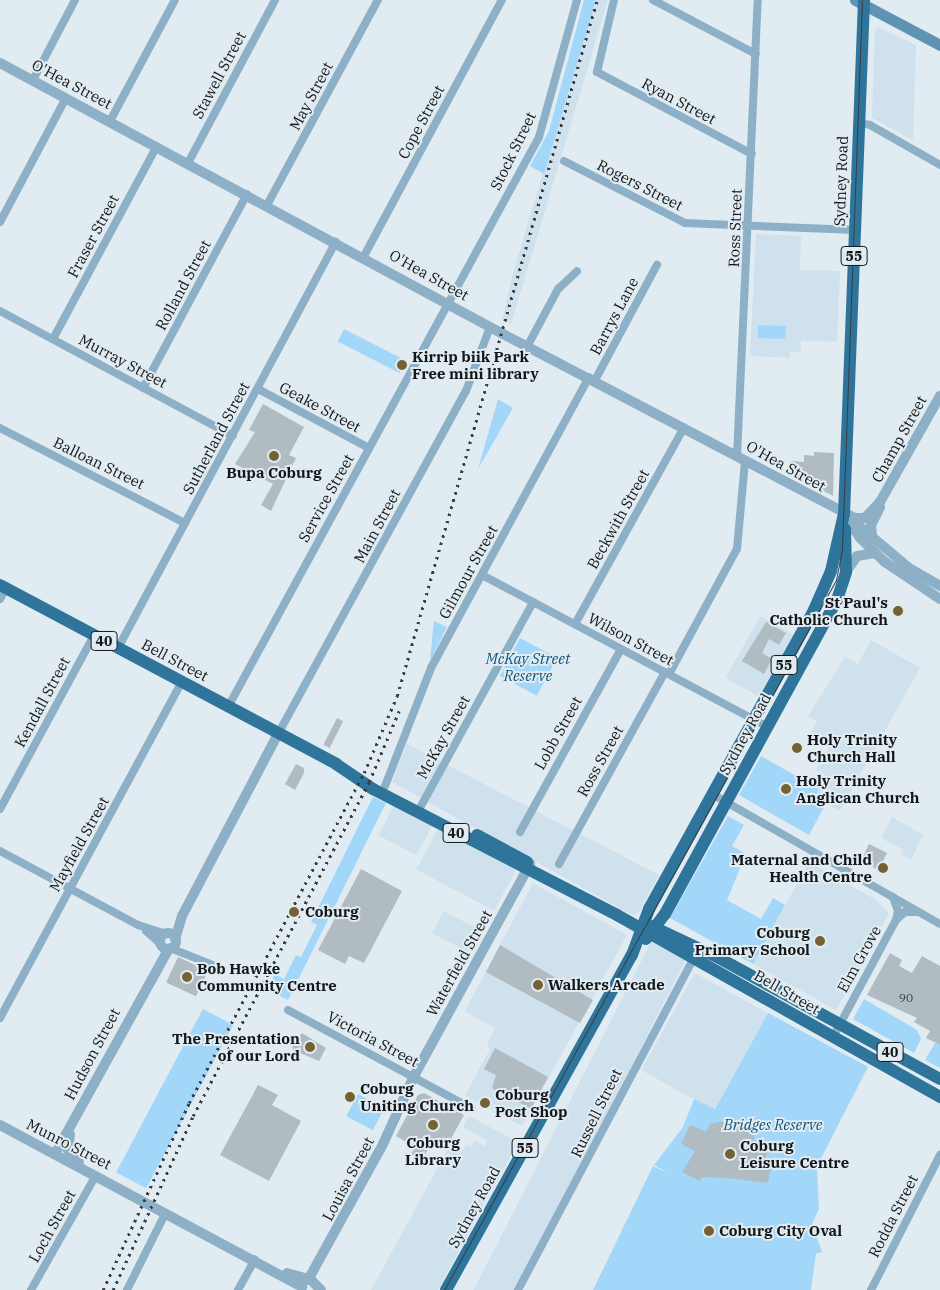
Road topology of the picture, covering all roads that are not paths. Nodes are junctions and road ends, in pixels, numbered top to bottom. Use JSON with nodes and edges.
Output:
{"nodes":[{"id":1,"x":76,"y":0,"type":"edge"},
{"id":2,"x":175,"y":0,"type":"edge"},
{"id":3,"x":275,"y":0,"type":"edge"},
{"id":4,"x":378,"y":0,"type":"edge"},
{"id":5,"x":502,"y":0,"type":"edge"},
{"id":6,"x":577,"y":0,"type":"edge"},
{"id":7,"x":614,"y":0,"type":"edge"},
{"id":8,"x":653,"y":0,"type":"edge"},
{"id":9,"x":758,"y":0,"type":"edge"},
{"id":10,"x":861,"y":2,"type":"edge"},
{"id":11,"x":940,"y":45,"type":"edge"},
{"id":12,"x":756,"y":54,"type":"junction"},
{"id":13,"x":0,"y":62,"type":"edge"},
{"id":14,"x":33,"y":80,"type":"junction"},
{"id":15,"x":66,"y":98,"type":"junction"},
{"id":16,"x":110,"y":121,"type":"junction"},
{"id":17,"x":859,"y":123,"type":"junction"},
{"id":18,"x":156,"y":146,"type":"junction"},
{"id":19,"x":752,"y":154,"type":"junction"},
{"id":20,"x":564,"y":161,"type":"dead end"},
{"id":21,"x":188,"y":163,"type":"junction"},
{"id":22,"x":940,"y":165,"type":"edge"},
{"id":23,"x":247,"y":194,"type":"junction"},
{"id":24,"x":267,"y":205,"type":"junction"},
{"id":25,"x":0,"y":222,"type":"edge"},
{"id":26,"x":748,"y":225,"type":"junction"},
{"id":27,"x":855,"y":230,"type":"junction"},
{"id":28,"x":336,"y":242,"type":"junction"},
{"id":29,"x":364,"y":256,"type":"junction"},
{"id":30,"x":657,"y":265,"type":"dead end"},
{"id":31,"x":577,"y":271,"type":"dead end"},
{"id":32,"x":448,"y":303,"type":"junction"},
{"id":33,"x":0,"y":311,"type":"edge"},
{"id":34,"x":490,"y":327,"type":"junction"},
{"id":35,"x":53,"y":339,"type":"junction"},
{"id":36,"x":528,"y":345,"type":"junction"},
{"id":37,"x":592,"y":378,"type":"junction"},
{"id":38,"x":143,"y":388,"type":"junction"},
{"id":39,"x":258,"y":389,"type":"junction"},
{"id":40,"x":940,"y":396,"type":"edge"},
{"id":41,"x":684,"y":427,"type":"junction"},
{"id":42,"x":0,"y":428,"type":"edge"},
{"id":43,"x":233,"y":436,"type":"junction"},
{"id":44,"x":369,"y":448,"type":"junction"},
{"id":45,"x":741,"y":458,"type":"junction"},
{"id":46,"x":884,"y":496,"type":"junction"},
{"id":47,"x":844,"y":514,"type":"junction"},
{"id":48,"x":185,"y":523,"type":"junction"},
{"id":49,"x":872,"y":535,"type":"junction"},
{"id":50,"x":875,"y":553,"type":"junction"},
{"id":51,"x":846,"y":572,"type":"junction"},
{"id":52,"x":482,"y":575,"type":"junction"},
{"id":53,"x":940,"y":586,"type":"edge"},
{"id":54,"x":2,"y":590,"type":"edge"},
{"id":55,"x":940,"y":599,"type":"edge"},
{"id":56,"x":533,"y":602,"type":"junction"},
{"id":57,"x":575,"y":624,"type":"junction"},
{"id":58,"x":94,"y":635,"type":"junction"},
{"id":59,"x":118,"y":648,"type":"junction"},
{"id":60,"x":621,"y":649,"type":"junction"},
{"id":61,"x":667,"y":673,"type":"junction"},
{"id":62,"x":182,"y":682,"type":"junction"},
{"id":63,"x":228,"y":707,"type":"junction"},
{"id":64,"x":754,"y":720,"type":"junction"},
{"id":65,"x":768,"y":727,"type":"junction"},
{"id":66,"x":278,"y":734,"type":"junction"},
{"id":67,"x":336,"y":764,"type":"junction"},
{"id":68,"x":385,"y":786,"type":"junction"},
{"id":69,"x":712,"y":794,"type":"junction"},
{"id":70,"x":726,"y":802,"type":"junction"},
{"id":71,"x":421,"y":806,"type":"junction"},
{"id":72,"x":0,"y":808,"type":"edge"},
{"id":73,"x":520,"y":832,"type":"dead end"},
{"id":74,"x":0,"y":851,"type":"edge"},
{"id":75,"x":559,"y":864,"type":"dead end"},
{"id":76,"x":529,"y":868,"type":"junction"},
{"id":77,"x":70,"y":888,"type":"junction"},
{"id":78,"x":892,"y":897,"type":"junction"},
{"id":79,"x":920,"y":912,"type":"junction"},
{"id":80,"x":182,"y":916,"type":"junction"},
{"id":81,"x":896,"y":920,"type":"junction"},
{"id":82,"x":940,"y":924,"type":"edge"},
{"id":83,"x":138,"y":925,"type":"junction"},
{"id":84,"x":648,"y":929,"type":"junction"},
{"id":85,"x":165,"y":934,"type":"junction"},
{"id":86,"x":168,"y":944,"type":"junction"},
{"id":87,"x":697,"y":953,"type":"junction"},
{"id":88,"x":218,"y":967,"type":"dead end"},
{"id":89,"x":775,"y":996,"type":"junction"},
{"id":90,"x":288,"y":1010,"type":"dead end"},
{"id":91,"x":0,"y":1018,"type":"edge"},
{"id":92,"x":840,"y":1024,"type":"junction"},
{"id":93,"x":833,"y":1038,"type":"junction"},
{"id":94,"x":414,"y":1076,"type":"junction"},
{"id":95,"x":940,"y":1080,"type":"edge"},
{"id":96,"x":940,"y":1097,"type":"edge"},
{"id":97,"x":471,"y":1108,"type":"dead end"},
{"id":98,"x":73,"y":1121,"type":"junction"},
{"id":99,"x":1,"y":1127,"type":"edge"},
{"id":100,"x":56,"y":1154,"type":"junction"},
{"id":101,"x":940,"y":1155,"type":"edge"},
{"id":102,"x":96,"y":1174,"type":"junction"},
{"id":103,"x":125,"y":1190,"type":"junction"},
{"id":104,"x":165,"y":1214,"type":"junction"},
{"id":105,"x":178,"y":1217,"type":"junction"},
{"id":106,"x":256,"y":1259,"type":"junction"},
{"id":107,"x":311,"y":1286,"type":"edge"},
{"id":108,"x":31,"y":1290,"type":"edge"},
{"id":109,"x":127,"y":1290,"type":"edge"},
{"id":110,"x":238,"y":1290,"type":"edge"},
{"id":111,"x":446,"y":1290,"type":"edge"},
{"id":112,"x":518,"y":1290,"type":"edge"},
{"id":113,"x":871,"y":1290,"type":"edge"}],
"edges":[{"from":1,"to":14,"type":"street"},
{"from":2,"to":16,"type":"street"},
{"from":3,"to":21,"type":"street","name":"Stawell Street"},
{"from":4,"to":24,"type":"street","name":"May Street"},
{"from":5,"to":29,"type":"street","name":"Cope Street"},
{"from":6,"to":32,"type":"street","name":"Stock Street"},
{"from":7,"to":19,"type":"street","name":"Ryan Street"},
{"from":8,"to":12,"type":"street"},
{"from":9,"to":12,"type":"street","name":"Ross Street"},
{"from":10,"to":11,"type":"main road"},
{"from":10,"to":17,"type":"highway","name":"Sydney Road","number":"55"},
{"from":12,"to":19,"type":"street","name":"Ross Street"},
{"from":13,"to":14,"type":"street","name":"O'Hea Street"},
{"from":14,"to":15,"type":"street","name":"O'Hea Street"},
{"from":15,"to":16,"type":"street","name":"O'Hea Street"},
{"from":15,"to":25,"type":"street"},
{"from":16,"to":18,"type":"street","name":"O'Hea Street"},
{"from":17,"to":22,"type":"street"},
{"from":17,"to":27,"type":"highway","name":"Sydney Road","number":"55"},
{"from":18,"to":21,"type":"street","name":"O'Hea Street"},
{"from":18,"to":35,"type":"street","name":"Fraser Street"},
{"from":19,"to":26,"type":"street","name":"Ross Street"},
{"from":20,"to":26,"type":"street","name":"Rogers Street"},
{"from":21,"to":23,"type":"street","name":"O'Hea Street"},
{"from":23,"to":24,"type":"street","name":"O'Hea Street"},
{"from":23,"to":38,"type":"street","name":"Rolland Street"},
{"from":24,"to":28,"type":"street","name":"O'Hea Street"},
{"from":26,"to":27,"type":"street","name":"Rogers Street"},
{"from":26,"to":45,"type":"street","name":"Ross Street"},
{"from":27,"to":47,"type":"highway","name":"Sydney Road","number":"55"},
{"from":28,"to":29,"type":"street","name":"O'Hea Street"},
{"from":28,"to":39,"type":"street","name":"Sutherland Street"},
{"from":29,"to":32,"type":"street","name":"O'Hea Street"},
{"from":30,"to":37,"type":"street","name":"Barrys Lane"},
{"from":31,"to":36,"type":"street"},
{"from":32,"to":34,"type":"street","name":"O'Hea Street"},
{"from":32,"to":44,"type":"street","name":"Service Street"},
{"from":33,"to":35,"type":"street","name":"Murray Street"},
{"from":34,"to":36,"type":"street","name":"O'Hea Street"},
{"from":34,"to":66,"type":"street","name":"Main Street"},
{"from":35,"to":38,"type":"street","name":"Murray Street"},
{"from":36,"to":37,"type":"street","name":"O'Hea Street"},
{"from":37,"to":41,"type":"street","name":"O'Hea Street"},
{"from":37,"to":52,"type":"street","name":"Gilmour Street"},
{"from":38,"to":43,"type":"street","name":"Murray Street"},
{"from":39,"to":43,"type":"street","name":"Sutherland Street"},
{"from":39,"to":44,"type":"street","name":"Geake Street"},
{"from":40,"to":46,"type":"street","name":"Champ Street"},
{"from":41,"to":45,"type":"street","name":"O'Hea Street"},
{"from":41,"to":57,"type":"street","name":"Beckwith Street"},
{"from":42,"to":48,"type":"street","name":"Balloan Street"},
{"from":43,"to":48,"type":"street","name":"Sutherland Street"},
{"from":44,"to":63,"type":"street","name":"Service Street"},
{"from":45,"to":47,"type":"street","name":"O'Hea Street"},
{"from":45,"to":61,"type":"street","name":"Ross Street"},
{"from":46,"to":47,"type":"street","name":"Champ Street"},
{"from":46,"to":49,"type":"street","name":"Champ Street"},
{"from":47,"to":49,"type":"street","name":"O'Hea Street"},
{"from":47,"to":50,"type":"street"},
{"from":47,"to":51,"type":"highway","name":"Sydney Road","number":"55"},
{"from":47,"to":64,"type":"highway","name":"Sydney Road","number":"55"},
{"from":48,"to":59,"type":"street","name":"Sutherland Street"},
{"from":49,"to":53,"type":"street","name":"O'Hea Street"},
{"from":50,"to":51,"type":"street"},
{"from":50,"to":55,"type":"street"},
{"from":51,"to":65,"type":"highway","name":"Sydney Road","number":"55"},
{"from":52,"to":56,"type":"street","name":"Wilson Street"},
{"from":52,"to":68,"type":"street","name":"Gilmour Street"},
{"from":54,"to":58,"type":"highway","name":"Bell Street","number":"40"},
{"from":56,"to":57,"type":"street","name":"Wilson Street"},
{"from":56,"to":71,"type":"street","name":"McKay Street"},
{"from":57,"to":60,"type":"street","name":"Wilson Street"},
{"from":58,"to":59,"type":"highway","name":"Bell Street","number":"40"},
{"from":58,"to":72,"type":"street","name":"Kendall Street"},
{"from":59,"to":62,"type":"highway","name":"Bell Street","number":"40"},
{"from":60,"to":61,"type":"street","name":"Wilson Street"},
{"from":60,"to":73,"type":"street","name":"Lobb Street"},
{"from":61,"to":64,"type":"street","name":"Wilson Street"},
{"from":61,"to":75,"type":"street","name":"Ross Street"},
{"from":62,"to":63,"type":"highway","name":"Bell Street","number":"40"},
{"from":62,"to":77,"type":"street","name":"Mayfield Street"},
{"from":63,"to":66,"type":"highway","name":"Bell Street","number":"40"},
{"from":64,"to":65,"type":"street","name":"Wilson Street"},
{"from":64,"to":69,"type":"highway","name":"Sydney Road","number":"55"},
{"from":65,"to":70,"type":"highway","name":"Sydney Road","number":"55"},
{"from":66,"to":67,"type":"highway","name":"Bell Street","number":"40"},
{"from":66,"to":80,"type":"street","name":"Hudson Street"},
{"from":67,"to":68,"type":"highway","name":"Bell Street","number":"40"},
{"from":67,"to":76,"type":"highway","name":"Bell Street","number":"40"},
{"from":68,"to":71,"type":"highway","name":"Bell Street","number":"40"},
{"from":69,"to":70,"type":"street"},
{"from":69,"to":84,"type":"highway","name":"Sydney Road","number":"55"},
{"from":70,"to":78,"type":"street"},
{"from":70,"to":84,"type":"highway","name":"Sydney Road","number":"55"},
{"from":71,"to":76,"type":"highway","name":"Bell Street","number":"40"},
{"from":74,"to":77,"type":"street"},
{"from":76,"to":84,"type":"highway","name":"Bell Street","number":"40"},
{"from":76,"to":94,"type":"street","name":"Waterfield Street"},
{"from":77,"to":83,"type":"street"},
{"from":77,"to":91,"type":"street","name":"Mayfield Street"},
{"from":78,"to":79,"type":"street"},
{"from":78,"to":81,"type":"street","name":"Elm Grove"},
{"from":79,"to":81,"type":"street","name":"Elm Grove"},
{"from":79,"to":82,"type":"street"},
{"from":80,"to":85,"type":"street","name":"Hudson Street"},
{"from":80,"to":86,"type":"street","name":"Hudson Street"},
{"from":81,"to":92,"type":"street","name":"Elm Grove"},
{"from":83,"to":85,"type":"street"},
{"from":83,"to":86,"type":"street"},
{"from":84,"to":87,"type":"highway","name":"Bell Street","number":"40"},
{"from":84,"to":111,"type":"highway","name":"Sydney Road","number":"55"},
{"from":85,"to":86,"type":"street"},
{"from":86,"to":88,"type":"street"},
{"from":86,"to":98,"type":"street","name":"Hudson Street"},
{"from":87,"to":89,"type":"highway","name":"Bell Street","number":"40"},
{"from":87,"to":112,"type":"street","name":"Russell Street"},
{"from":89,"to":92,"type":"highway","name":"Bell Street","number":"40"},
{"from":89,"to":93,"type":"highway","name":"Bell Street","number":"40"},
{"from":90,"to":94,"type":"street","name":"Victoria Street"},
{"from":92,"to":93,"type":"street","name":"Elm Grove"},
{"from":92,"to":95,"type":"highway","name":"Bell Street","number":"40"},
{"from":93,"to":96,"type":"highway","name":"Bell Street","number":"40"},
{"from":94,"to":97,"type":"street","name":"Victoria Street"},
{"from":94,"to":107,"type":"street","name":"Louisa Street"},
{"from":98,"to":100,"type":"street","name":"Hudson Street"},
{"from":98,"to":102,"type":"street"},
{"from":99,"to":100,"type":"street","name":"Munro Street"},
{"from":100,"to":102,"type":"street","name":"Munro Street"},
{"from":101,"to":113,"type":"street","name":"Rodda Street"},
{"from":102,"to":103,"type":"street","name":"Munro Street"},
{"from":102,"to":108,"type":"street","name":"Loch Street"},
{"from":103,"to":104,"type":"street","name":"Munro Street"},
{"from":103,"to":105,"type":"street","name":"Munro Street"},
{"from":104,"to":105,"type":"street","name":"Munro Street"},
{"from":104,"to":109,"type":"street"},
{"from":105,"to":106,"type":"street","name":"Munro Street"},
{"from":106,"to":107,"type":"street","name":"Munro Street"},
{"from":106,"to":110,"type":"street"}]}
